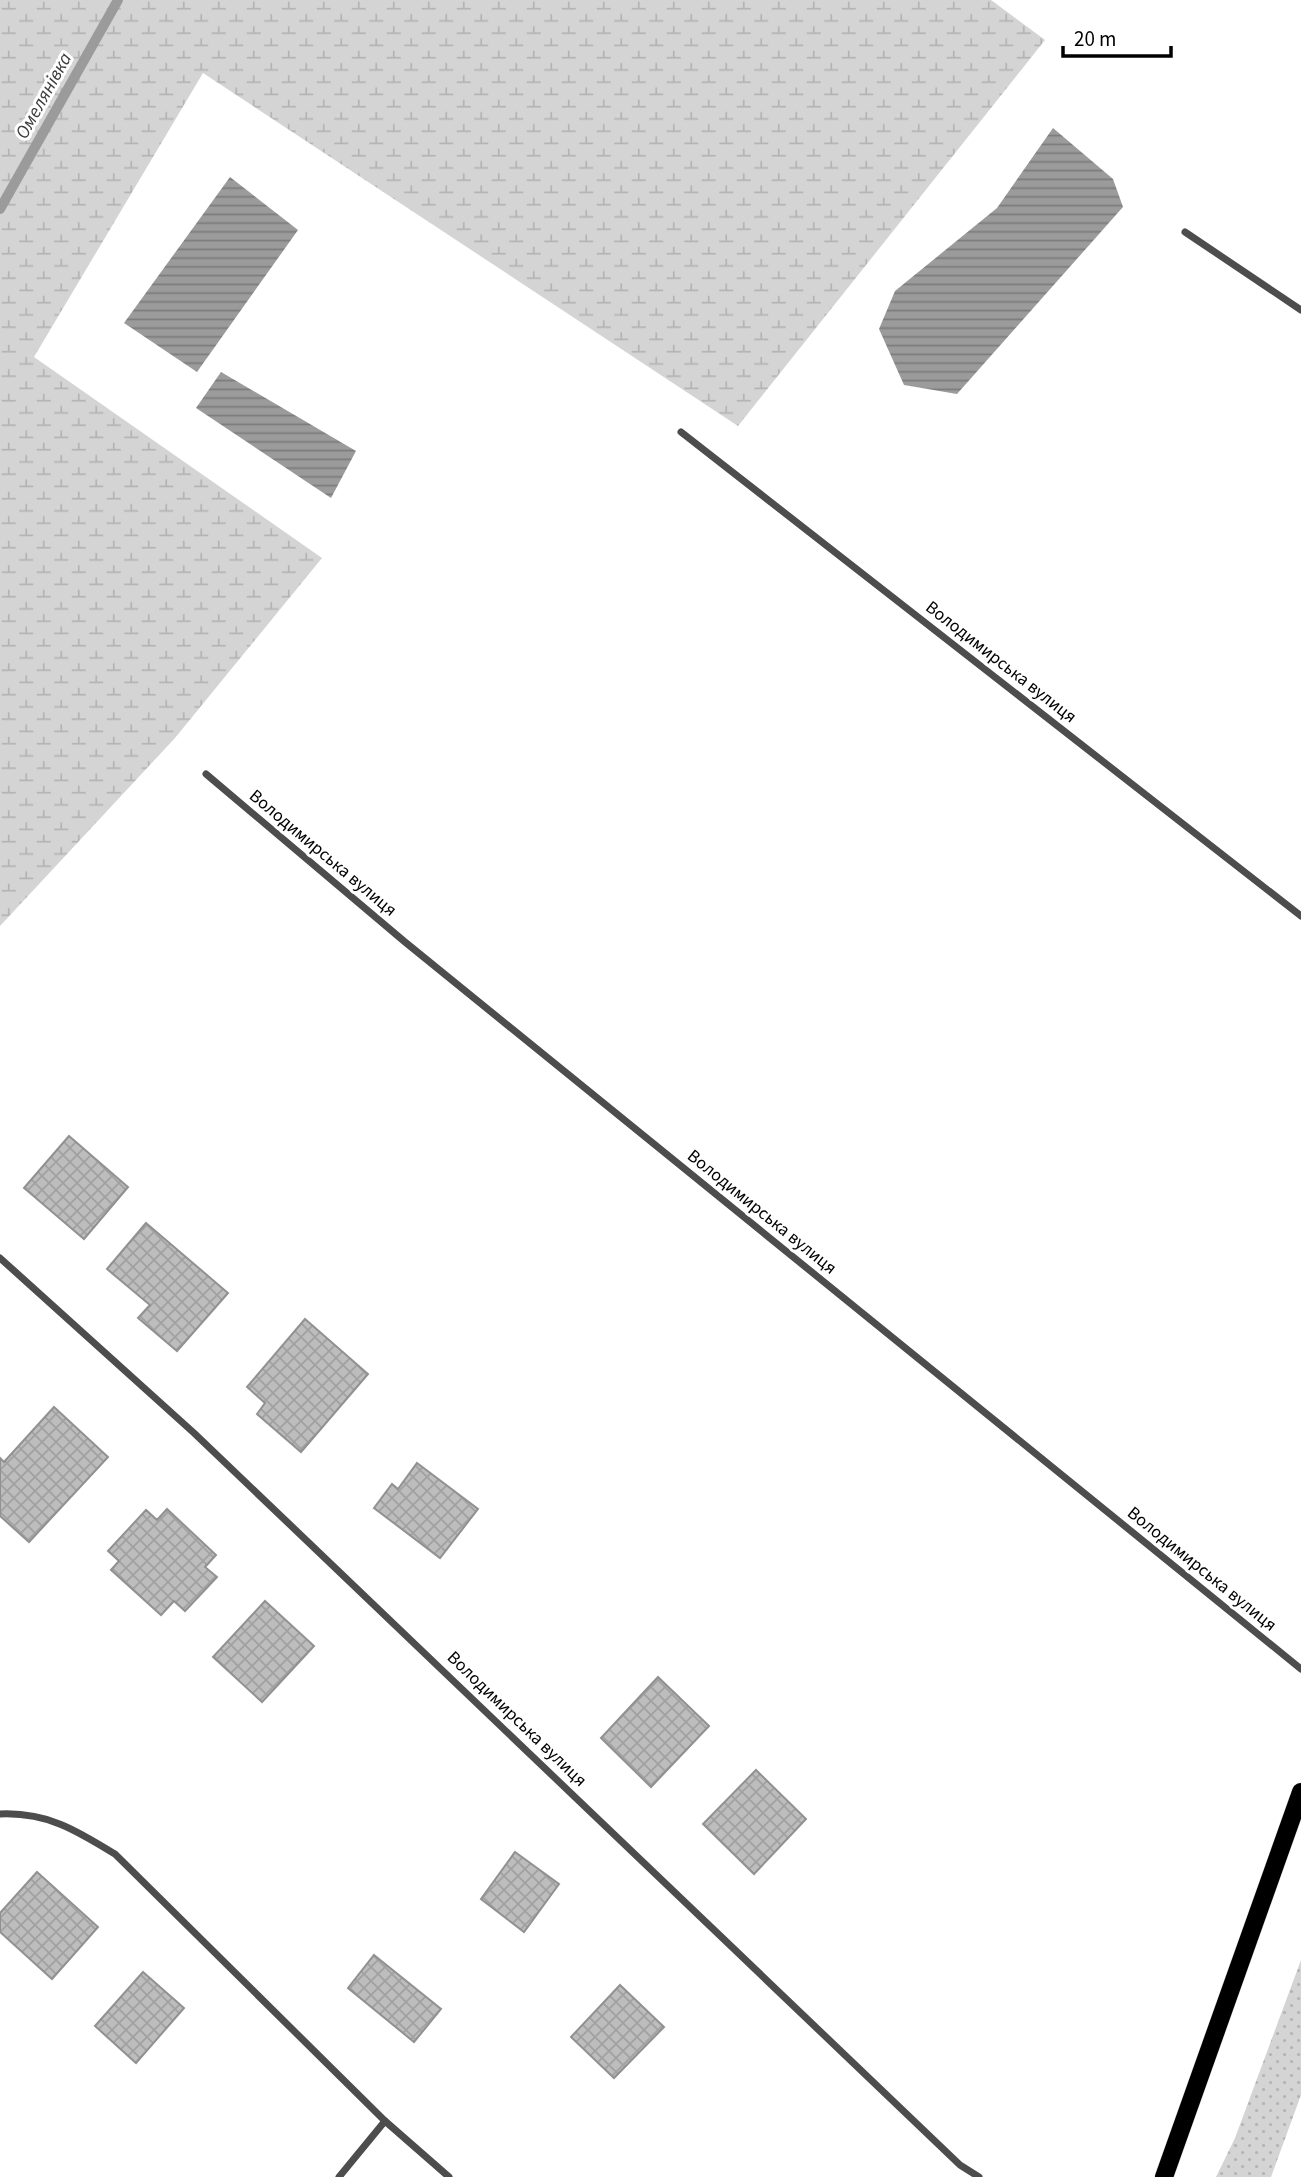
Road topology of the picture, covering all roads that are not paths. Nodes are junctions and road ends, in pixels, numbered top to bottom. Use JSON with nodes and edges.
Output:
{"nodes":[{"id":1,"x":1185,"y":232,"type":"dead end"},
{"id":2,"x":1301,"y":310,"type":"edge"},
{"id":3,"x":681,"y":432,"type":"dead end"},
{"id":4,"x":206,"y":774,"type":"dead end"},
{"id":5,"x":1301,"y":916,"type":"edge"},
{"id":6,"x":0,"y":1258,"type":"edge"},
{"id":7,"x":1301,"y":1669,"type":"edge"},
{"id":8,"x":1301,"y":1792,"type":"edge"},
{"id":9,"x":0,"y":1814,"type":"edge"},
{"id":10,"x":385,"y":2121,"type":"junction"},
{"id":11,"x":339,"y":2177,"type":"edge"},
{"id":12,"x":449,"y":2177,"type":"edge"},
{"id":13,"x":979,"y":2177,"type":"edge"},
{"id":14,"x":1164,"y":2177,"type":"edge"}],
"edges":[{"from":1,"to":2,"type":"street"},
{"from":3,"to":5,"type":"street","name":"Володимирська вулиця"},
{"from":4,"to":7,"type":"street","name":"Володимирська вулиця"},
{"from":6,"to":13,"type":"street","name":"Володимирська вулиця"},
{"from":8,"to":14,"type":"main road"},
{"from":9,"to":10,"type":"street"},
{"from":10,"to":11,"type":"street"},
{"from":10,"to":12,"type":"street"}]}
